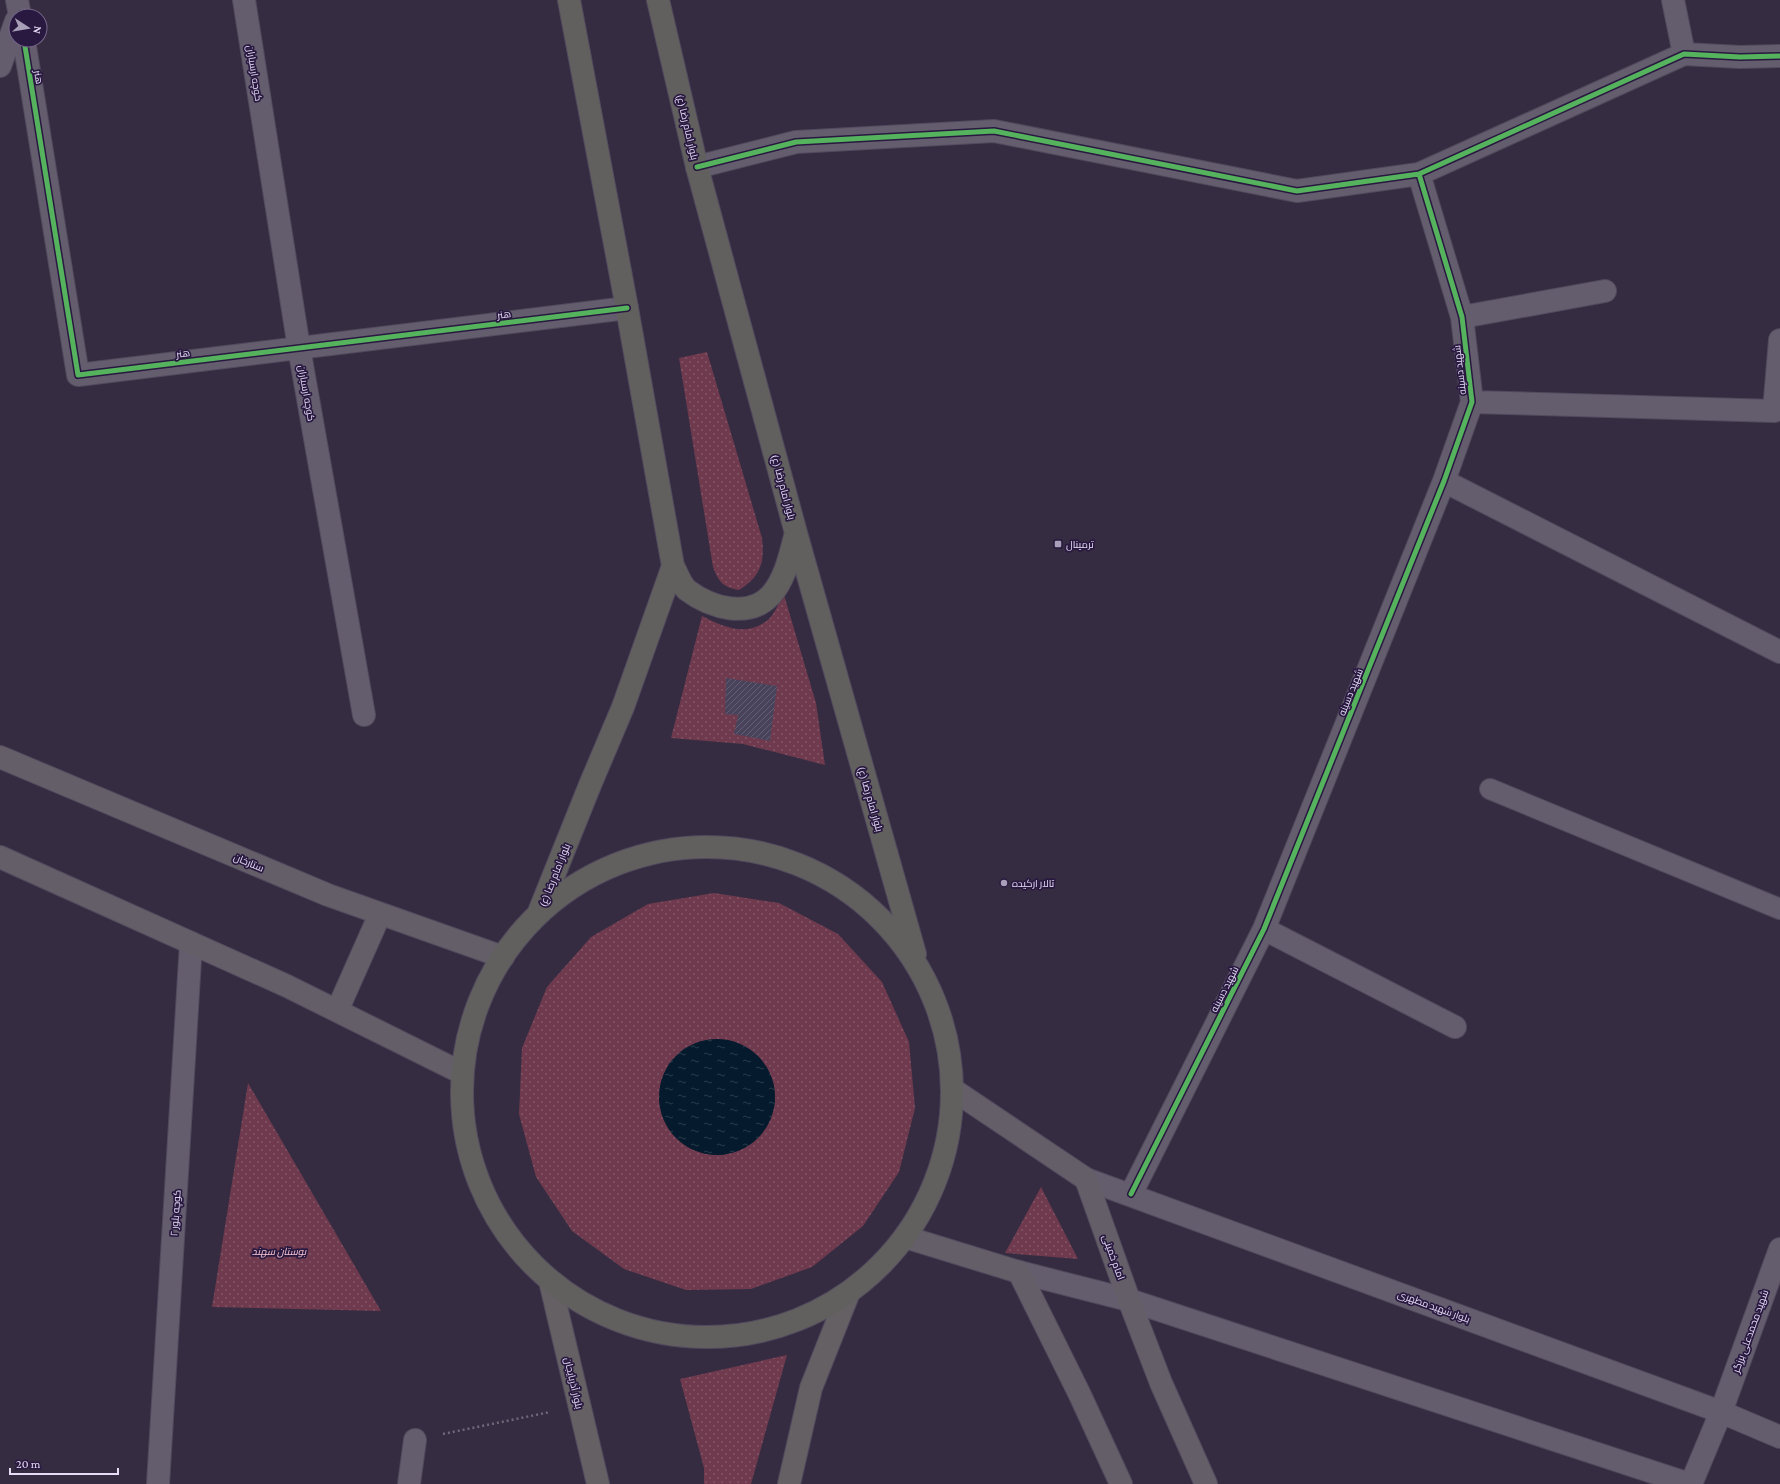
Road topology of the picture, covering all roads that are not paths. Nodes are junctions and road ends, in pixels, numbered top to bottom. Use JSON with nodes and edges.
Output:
{"nodes":[{"id":1,"x":244,"y":0,"type":"edge"},
{"id":2,"x":569,"y":0,"type":"edge"},
{"id":3,"x":658,"y":0,"type":"edge"},
{"id":4,"x":1673,"y":0,"type":"edge"},
{"id":5,"x":8,"y":42,"type":"edge"},
{"id":6,"x":25,"y":48,"type":"edge"},
{"id":7,"x":1684,"y":54,"type":"junction"},
{"id":8,"x":1780,"y":56,"type":"edge"},
{"id":9,"x":0,"y":66,"type":"edge"},
{"id":10,"x":697,"y":167,"type":"junction"},
{"id":11,"x":1419,"y":174,"type":"junction"},
{"id":12,"x":1605,"y":291,"type":"dead end"},
{"id":13,"x":627,"y":308,"type":"junction"},
{"id":14,"x":1462,"y":317,"type":"junction"},
{"id":15,"x":1780,"y":340,"type":"edge"},
{"id":16,"x":299,"y":348,"type":"junction"},
{"id":17,"x":1472,"y":402,"type":"junction"},
{"id":18,"x":1777,"y":410,"type":"edge"},
{"id":19,"x":1444,"y":481,"type":"junction"},
{"id":20,"x":796,"y":533,"type":"junction"},
{"id":21,"x":673,"y":566,"type":"junction"},
{"id":22,"x":1780,"y":652,"type":"edge"},
{"id":23,"x":364,"y":715,"type":"dead end"},
{"id":24,"x":0,"y":757,"type":"edge"},
{"id":25,"x":1490,"y":789,"type":"dead end"},
{"id":26,"x":0,"y":857,"type":"edge"},
{"id":27,"x":1780,"y":909,"type":"edge"},
{"id":28,"x":380,"y":914,"type":"junction"},
{"id":29,"x":538,"y":914,"type":"junction"},
{"id":30,"x":1264,"y":929,"type":"junction"},
{"id":31,"x":192,"y":943,"type":"junction"},
{"id":32,"x":503,"y":957,"type":"junction"},
{"id":33,"x":920,"y":971,"type":"junction"},
{"id":34,"x":337,"y":1011,"type":"junction"},
{"id":35,"x":1455,"y":1027,"type":"dead end"},
{"id":36,"x":462,"y":1072,"type":"junction"},
{"id":37,"x":952,"y":1089,"type":"junction"},
{"id":38,"x":1086,"y":1179,"type":"junction"},
{"id":39,"x":1131,"y":1194,"type":"junction"},
{"id":40,"x":905,"y":1237,"type":"junction"},
{"id":41,"x":1780,"y":1249,"type":"edge"},
{"id":42,"x":1019,"y":1272,"type":"junction"},
{"id":43,"x":550,"y":1281,"type":"junction"},
{"id":44,"x":849,"y":1292,"type":"junction"},
{"id":45,"x":1129,"y":1300,"type":"junction"},
{"id":46,"x":1721,"y":1412,"type":"junction"},
{"id":47,"x":1780,"y":1437,"type":"edge"},
{"id":48,"x":415,"y":1440,"type":"road end"},
{"id":49,"x":158,"y":1484,"type":"edge"},
{"id":50,"x":409,"y":1484,"type":"edge"},
{"id":51,"x":598,"y":1484,"type":"edge"},
{"id":52,"x":789,"y":1484,"type":"edge"},
{"id":53,"x":1121,"y":1484,"type":"edge"},
{"id":54,"x":1206,"y":1484,"type":"edge"},
{"id":55,"x":1690,"y":1484,"type":"edge"}],
"edges":[{"from":1,"to":16,"type":"street","name":"کوچه ارسباران"},
{"from":2,"to":13,"type":"highway","name":"بلوار امام رضا (ع)"},
{"from":3,"to":10,"type":"highway","name":"بلوار امام رضا (ع)"},
{"from":4,"to":7,"type":"street"},
{"from":5,"to":9,"type":"street"},
{"from":6,"to":16,"type":"street","name":"هنر"},
{"from":7,"to":8,"type":"street"},
{"from":7,"to":11,"type":"street"},
{"from":10,"to":11,"type":"street"},
{"from":10,"to":20,"type":"highway","name":"بلوار امام رضا (ع)"},
{"from":11,"to":14,"type":"street","name":"شهید دسینه"},
{"from":12,"to":14,"type":"street"},
{"from":13,"to":16,"type":"street","name":"هنر"},
{"from":13,"to":21,"type":"highway","name":"بلوار امام رضا (ع)"},
{"from":14,"to":17,"type":"street","name":"شهید دسینه"},
{"from":15,"to":18,"type":"street"},
{"from":16,"to":23,"type":"street","name":"کوچه ارسباران"},
{"from":17,"to":18,"type":"street"},
{"from":17,"to":19,"type":"street","name":"شهید دسینه"},
{"from":19,"to":22,"type":"street"},
{"from":19,"to":30,"type":"street","name":"شهید دسینه"},
{"from":20,"to":21,"type":"highway"},
{"from":20,"to":33,"type":"highway","name":"بلوار امام رضا (ع)"},
{"from":21,"to":29,"type":"highway","name":"بلوار امام رضا (ع)"},
{"from":24,"to":28,"type":"main road","name":"ستارخان"},
{"from":25,"to":27,"type":"lane"},
{"from":26,"to":31,"type":"main road"},
{"from":28,"to":32,"type":"main road","name":"ستارخان"},
{"from":28,"to":34,"type":"main road"},
{"from":29,"to":32,"type":"highway"},
{"from":29,"to":33,"type":"highway"},
{"from":30,"to":35,"type":"street"},
{"from":30,"to":39,"type":"street","name":"شهید دسینه"},
{"from":31,"to":34,"type":"main road"},
{"from":31,"to":49,"type":"street","name":"کوچه بلور ۲"},
{"from":32,"to":36,"type":"highway"},
{"from":33,"to":37,"type":"highway"},
{"from":34,"to":36,"type":"main road"},
{"from":36,"to":43,"type":"highway"},
{"from":37,"to":38,"type":"main road"},
{"from":37,"to":40,"type":"highway"},
{"from":38,"to":39,"type":"street","name":"بلوار شهید مطهری"},
{"from":38,"to":45,"type":"main road","name":"امام خمینی"},
{"from":39,"to":46,"type":"street","name":"بلوار شهید مطهری"},
{"from":40,"to":42,"type":"main road"},
{"from":40,"to":44,"type":"highway"},
{"from":41,"to":46,"type":"street","name":"شهید محمدعلی برزگر"},
{"from":42,"to":45,"type":"street"},
{"from":42,"to":53,"type":"main road"},
{"from":43,"to":44,"type":"highway"},
{"from":43,"to":51,"type":"main road","name":"بلوار آذربایجان"},
{"from":44,"to":52,"type":"main road"},
{"from":45,"to":54,"type":"main road","name":"امام خمینی"},
{"from":45,"to":55,"type":"street"},
{"from":46,"to":47,"type":"street","name":"بلوار شهید مطهری"},
{"from":46,"to":55,"type":"street","name":"شهید محمدعلی برزگر"},
{"from":48,"to":50,"type":"street"}]}
